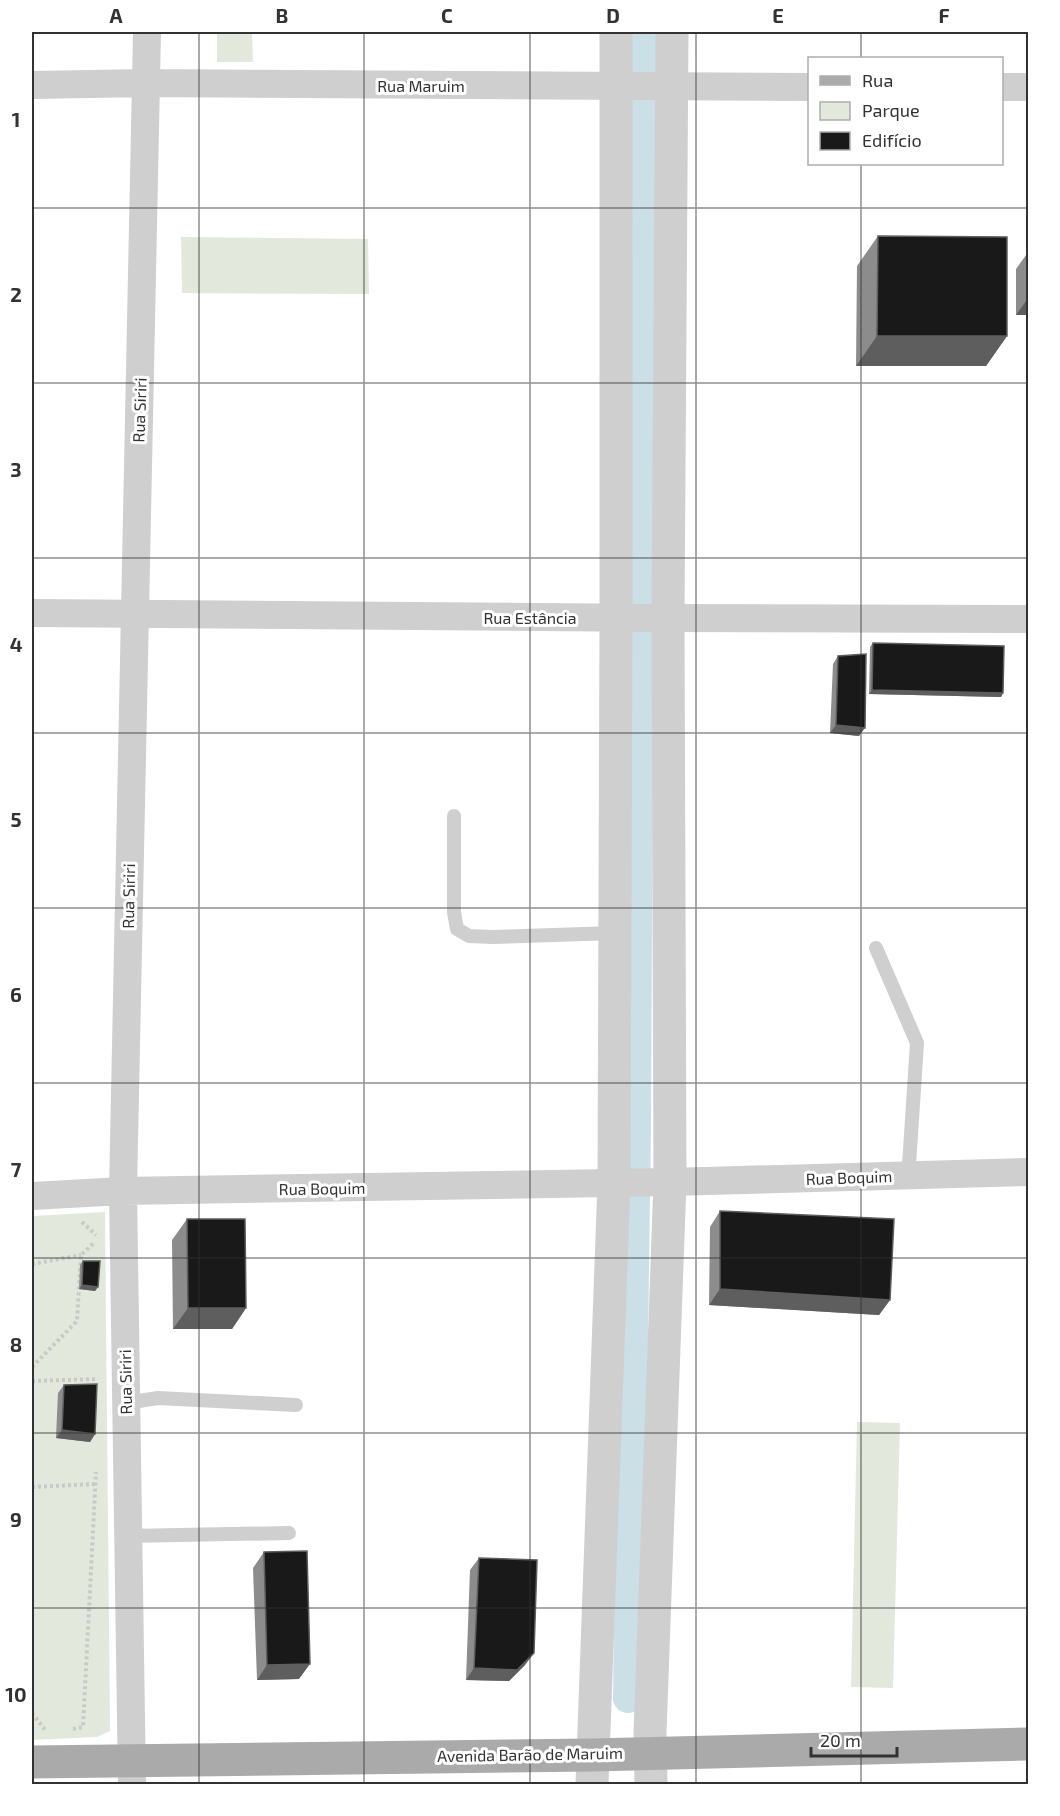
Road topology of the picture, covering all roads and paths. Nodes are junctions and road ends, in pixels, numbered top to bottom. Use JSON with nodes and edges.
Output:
{"nodes":[{"id":1,"x":147,"y":32,"type":"edge"},
{"id":2,"x":616,"y":32,"type":"edge"},
{"id":3,"x":672,"y":32,"type":"edge"},
{"id":4,"x":146,"y":83,"type":"junction"},
{"id":5,"x":32,"y":85,"type":"edge"},
{"id":6,"x":642,"y":86,"type":"junction"},
{"id":7,"x":808,"y":87,"type":"edge"},
{"id":8,"x":1003,"y":87,"type":"edge"},
{"id":9,"x":1029,"y":87,"type":"edge"},
{"id":10,"x":32,"y":614,"type":"edge"},
{"id":11,"x":133,"y":614,"type":"junction"},
{"id":12,"x":642,"y":618,"type":"junction"},
{"id":13,"x":1029,"y":618,"type":"edge"},
{"id":14,"x":454,"y":816,"type":"dead end"},
{"id":15,"x":615,"y":933,"type":"junction"},
{"id":16,"x":876,"y":948,"type":"dead end"},
{"id":17,"x":1029,"y":1172,"type":"edge"},
{"id":18,"x":912,"y":1175,"type":"junction"},
{"id":19,"x":641,"y":1182,"type":"junction"},
{"id":20,"x":123,"y":1191,"type":"junction"},
{"id":21,"x":32,"y":1196,"type":"edge"},
{"id":22,"x":77,"y":1218,"type":"dead end"},
{"id":23,"x":99,"y":1239,"type":"junction"},
{"id":24,"x":99,"y":1250,"type":"dead end"},
{"id":25,"x":81,"y":1255,"type":"junction"},
{"id":26,"x":32,"y":1264,"type":"edge"},
{"id":27,"x":32,"y":1367,"type":"edge"},
{"id":28,"x":100,"y":1379,"type":"dead end"},
{"id":29,"x":32,"y":1381,"type":"edge"},
{"id":30,"x":126,"y":1403,"type":"junction"},
{"id":31,"x":296,"y":1405,"type":"dead end"},
{"id":32,"x":97,"y":1460,"type":"dead end"},
{"id":33,"x":96,"y":1484,"type":"junction"},
{"id":34,"x":32,"y":1487,"type":"edge"},
{"id":35,"x":289,"y":1533,"type":"dead end"},
{"id":36,"x":128,"y":1536,"type":"junction"},
{"id":37,"x":32,"y":1713,"type":"edge"},
{"id":38,"x":72,"y":1729,"type":"dead end"},
{"id":39,"x":650,"y":1743,"type":"junction"},
{"id":40,"x":1029,"y":1744,"type":"edge"},
{"id":41,"x":36,"y":1748,"type":"edge"},
{"id":42,"x":592,"y":1758,"type":"edge"},
{"id":43,"x":132,"y":1772,"type":"edge"},
{"id":44,"x":651,"y":1785,"type":"edge"}],
"edges":[{"from":1,"to":4,"type":"street","name":"Rua Siriri"},
{"from":2,"to":6,"type":"street"},
{"from":3,"to":6,"type":"street"},
{"from":4,"to":5,"type":"street","name":"Rua Maruim"},
{"from":4,"to":6,"type":"street","name":"Rua Maruim"},
{"from":4,"to":11,"type":"street","name":"Rua Siriri"},
{"from":6,"to":7,"type":"street","name":"Rua Maruim"},
{"from":6,"to":12,"type":"street"},
{"from":6,"to":12,"type":"street"},
{"from":8,"to":9,"type":"street"},
{"from":10,"to":11,"type":"street","name":"Rua Estância"},
{"from":11,"to":12,"type":"street","name":"Rua Estância"},
{"from":11,"to":20,"type":"street","name":"Rua Siriri"},
{"from":12,"to":13,"type":"street","name":"Rua Estância"},
{"from":12,"to":15,"type":"street"},
{"from":12,"to":19,"type":"street"},
{"from":14,"to":15,"type":"lane"},
{"from":15,"to":19,"type":"street"},
{"from":16,"to":18,"type":"lane"},
{"from":17,"to":18,"type":"street","name":"Rua Boquim"},
{"from":18,"to":19,"type":"street","name":"Rua Boquim"},
{"from":19,"to":20,"type":"street","name":"Rua Boquim"},
{"from":19,"to":39,"type":"street"},
{"from":19,"to":42,"type":"street"},
{"from":20,"to":21,"type":"street","name":"Rua Boquim"},
{"from":20,"to":30,"type":"street","name":"Rua Siriri"},
{"from":22,"to":23,"type":"path"},
{"from":23,"to":24,"type":"path"},
{"from":23,"to":25,"type":"path"},
{"from":25,"to":26,"type":"path"},
{"from":25,"to":27,"type":"path"},
{"from":28,"to":29,"type":"path"},
{"from":30,"to":31,"type":"lane"},
{"from":30,"to":36,"type":"street","name":"Rua Siriri"},
{"from":32,"to":33,"type":"path"},
{"from":33,"to":34,"type":"path"},
{"from":33,"to":38,"type":"path"},
{"from":35,"to":36,"type":"lane"},
{"from":36,"to":43,"type":"street","name":"Rua Siriri"},
{"from":37,"to":41,"type":"path"},
{"from":39,"to":40,"type":"main road","name":"Avenida Barão de Maruim"},
{"from":39,"to":42,"type":"main road","name":"Avenida Barão de Maruim"},
{"from":39,"to":44,"type":"street"},
{"from":41,"to":43,"type":"main road","name":"Avenida Barão de Maruim"},
{"from":42,"to":43,"type":"main road","name":"Avenida Barão de Maruim"}]}
